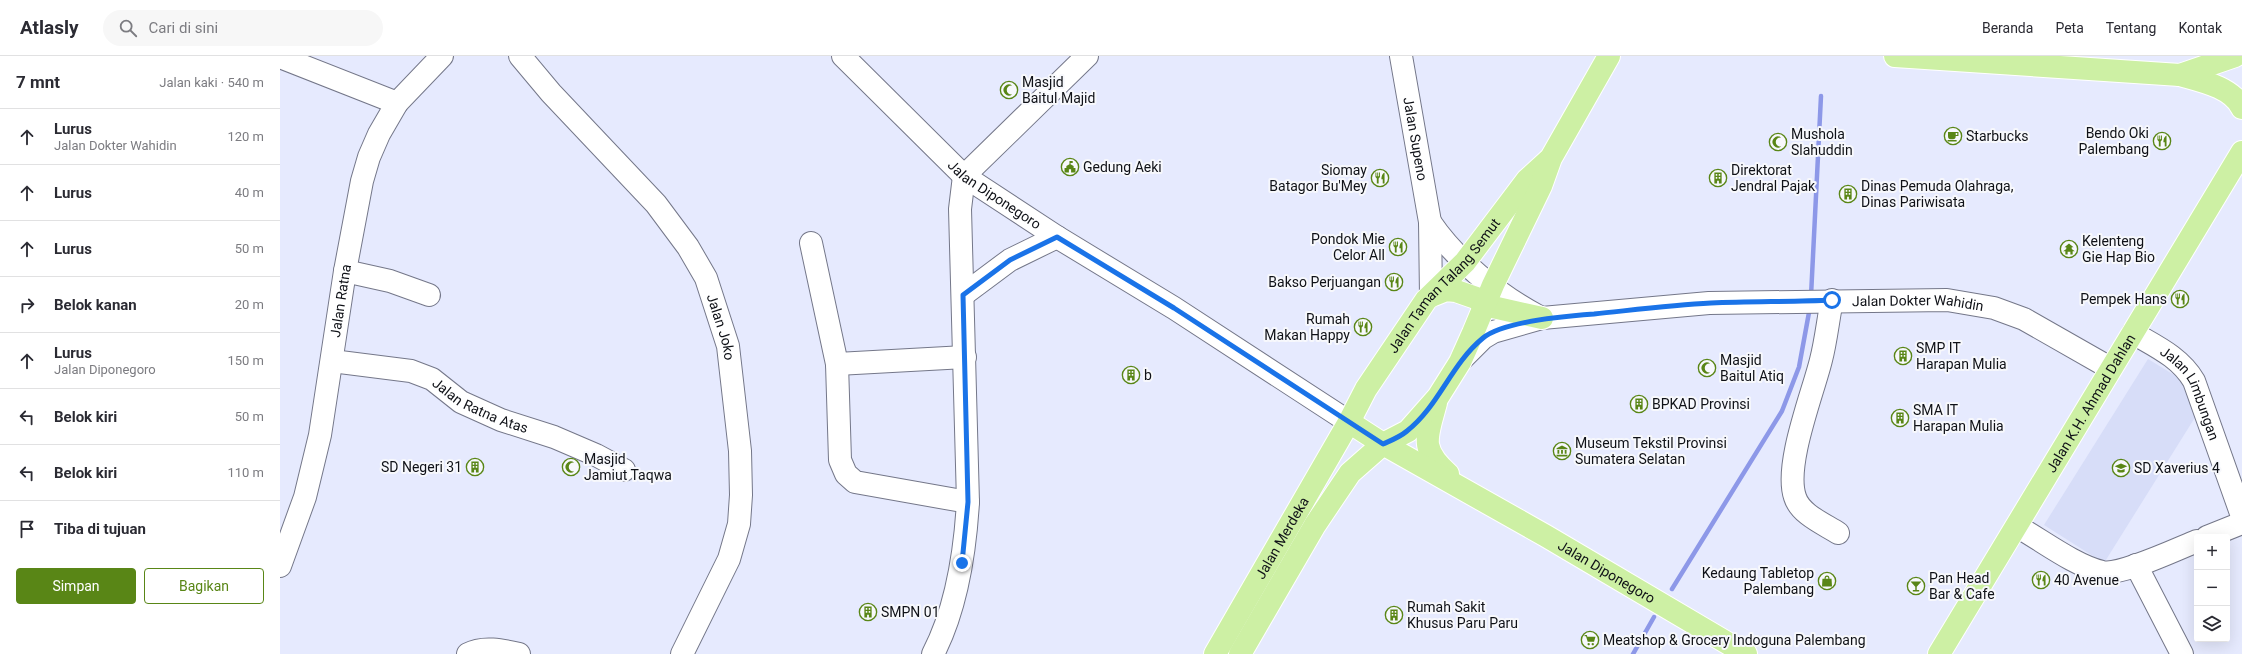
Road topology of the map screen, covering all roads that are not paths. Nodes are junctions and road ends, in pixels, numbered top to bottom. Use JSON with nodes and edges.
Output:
{"nodes":[{"id":1,"x":442,"y":56,"type":"edge"},
{"id":2,"x":520,"y":56,"type":"edge"},
{"id":3,"x":843,"y":56,"type":"edge"},
{"id":4,"x":1087,"y":56,"type":"edge"},
{"id":5,"x":1401,"y":56,"type":"edge"},
{"id":6,"x":1609,"y":56,"type":"edge"},
{"id":7,"x":1895,"y":56,"type":"edge"},
{"id":8,"x":2235,"y":56,"type":"edge"},
{"id":9,"x":280,"y":57,"type":"edge"},
{"id":10,"x":2180,"y":75,"type":"junction"},
{"id":11,"x":397,"y":103,"type":"junction"},
{"id":12,"x":2242,"y":108,"type":"edge"},
{"id":13,"x":2242,"y":152,"type":"edge"},
{"id":14,"x":1551,"y":158,"type":"junction"},
{"id":15,"x":964,"y":176,"type":"junction"},
{"id":16,"x":1430,"y":222,"type":"junction"},
{"id":17,"x":1057,"y":237,"type":"junction"},
{"id":18,"x":811,"y":243,"type":"dead end"},
{"id":19,"x":1465,"y":262,"type":"junction"},
{"id":20,"x":345,"y":272,"type":"junction"},
{"id":21,"x":1493,"y":285,"type":"junction"},
{"id":22,"x":429,"y":294,"type":"dead end"},
{"id":23,"x":963,"y":295,"type":"junction"},
{"id":24,"x":1431,"y":296,"type":"junction"},
{"id":25,"x":1818,"y":301,"type":"junction"},
{"id":26,"x":1484,"y":305,"type":"junction"},
{"id":27,"x":1542,"y":318,"type":"junction"},
{"id":28,"x":2132,"y":333,"type":"junction"},
{"id":29,"x":964,"y":357,"type":"junction"},
{"id":30,"x":332,"y":361,"type":"junction"},
{"id":31,"x":1460,"y":362,"type":"junction"},
{"id":32,"x":837,"y":364,"type":"junction"},
{"id":33,"x":2110,"y":368,"type":"junction"},
{"id":34,"x":1438,"y":397,"type":"junction"},
{"id":35,"x":1349,"y":422,"type":"junction"},
{"id":36,"x":1383,"y":444,"type":"junction"},
{"id":37,"x":624,"y":470,"type":"dead end"},
{"id":38,"x":2234,"y":471,"type":"edge"},
{"id":39,"x":1467,"y":491,"type":"junction"},
{"id":40,"x":968,"y":502,"type":"junction"},
{"id":41,"x":2242,"y":516,"type":"edge"},
{"id":42,"x":2242,"y":523,"type":"edge"},
{"id":43,"x":2018,"y":527,"type":"junction"},
{"id":44,"x":1838,"y":533,"type":"dead end"},
{"id":45,"x":2214,"y":534,"type":"edge"},
{"id":46,"x":2194,"y":542,"type":"edge"},
{"id":47,"x":2136,"y":565,"type":"junction"},
{"id":48,"x":280,"y":566,"type":"edge"},
{"id":49,"x":468,"y":654,"type":"edge"},
{"id":50,"x":519,"y":654,"type":"edge"},
{"id":51,"x":682,"y":654,"type":"edge"},
{"id":52,"x":933,"y":654,"type":"edge"},
{"id":53,"x":1215,"y":654,"type":"edge"},
{"id":54,"x":1240,"y":654,"type":"edge"},
{"id":55,"x":1746,"y":654,"type":"edge"},
{"id":56,"x":1939,"y":654,"type":"edge"},
{"id":57,"x":2182,"y":654,"type":"edge"}],
"edges":[{"from":1,"to":11,"type":"street","name":"Jalan Ratna"},
{"from":2,"to":51,"type":"street","name":"Jalan Joko"},
{"from":3,"to":15,"type":"street","name":"Jalan Diponegoro"},
{"from":4,"to":15,"type":"street"},
{"from":5,"to":16,"type":"street","name":"Jalan Supeno"},
{"from":6,"to":14,"type":"main road","name":"Jalan Taman Talang Semut"},
{"from":7,"to":10,"type":"main road"},
{"from":8,"to":10,"type":"main road"},
{"from":9,"to":11,"type":"street"},
{"from":10,"to":12,"type":"main road"},
{"from":11,"to":20,"type":"street","name":"Jalan Ratna"},
{"from":13,"to":28,"type":"main road","name":"Jalan K.H. Ahmad Dahlan"},
{"from":14,"to":19,"type":"main road","name":"Jalan Taman Talang Semut"},
{"from":14,"to":21,"type":"main road","name":"Jalan Taman Talang Semut"},
{"from":15,"to":17,"type":"street","name":"Jalan Diponegoro"},
{"from":15,"to":23,"type":"street"},
{"from":16,"to":19,"type":"street"},
{"from":16,"to":24,"type":"street"},
{"from":17,"to":23,"type":"street"},
{"from":17,"to":35,"type":"street","name":"Jalan Diponegoro"},
{"from":18,"to":32,"type":"street"},
{"from":19,"to":21,"type":"street"},
{"from":19,"to":24,"type":"main road","name":"Jalan Taman Talang Semut"},
{"from":20,"to":22,"type":"street"},
{"from":20,"to":30,"type":"street","name":"Jalan Ratna"},
{"from":21,"to":26,"type":"main road","name":"Jalan Taman Talang Semut"},
{"from":21,"to":27,"type":"street"},
{"from":23,"to":29,"type":"street"},
{"from":24,"to":26,"type":"main road"},
{"from":24,"to":35,"type":"main road","name":"Jalan Taman Talang Semut"},
{"from":25,"to":27,"type":"street","name":"Jalan Dokter Wahidin"},
{"from":25,"to":33,"type":"street","name":"Jalan Dokter Wahidin"},
{"from":25,"to":44,"type":"street"},
{"from":26,"to":27,"type":"main road"},
{"from":26,"to":31,"type":"main road","name":"Jalan Taman Talang Semut"},
{"from":27,"to":31,"type":"street","name":"Jalan Dokter Wahidin"},
{"from":28,"to":33,"type":"main road","name":"Jalan K.H. Ahmad Dahlan"},
{"from":28,"to":38,"type":"street","name":"Jalan Limbungan"},
{"from":29,"to":32,"type":"street"},
{"from":29,"to":40,"type":"street"},
{"from":30,"to":37,"type":"street","name":"Jalan Ratna Atas"},
{"from":30,"to":48,"type":"street","name":"Jalan Ratna"},
{"from":31,"to":34,"type":"main road","name":"Jalan Taman Talang Semut"},
{"from":32,"to":40,"type":"street"},
{"from":33,"to":43,"type":"main road","name":"Jalan K.H. Ahmad Dahlan"},
{"from":34,"to":36,"type":"main road","name":"Jalan Taman Talang Semut"},
{"from":34,"to":39,"type":"main road"},
{"from":35,"to":36,"type":"main road"},
{"from":35,"to":53,"type":"main road","name":"Jalan Merdeka"},
{"from":36,"to":39,"type":"main road"},
{"from":36,"to":54,"type":"main road","name":"Jalan Merdeka"},
{"from":38,"to":41,"type":"street","name":"Jalan Limbungan"},
{"from":39,"to":55,"type":"main road","name":"Jalan Diponegoro"},
{"from":40,"to":52,"type":"street"},
{"from":42,"to":45,"type":"street"},
{"from":43,"to":47,"type":"street"},
{"from":43,"to":56,"type":"main road","name":"Jalan K.H. Ahmad Dahlan"},
{"from":46,"to":47,"type":"street"},
{"from":47,"to":57,"type":"street"},
{"from":49,"to":50,"type":"street"}]}
